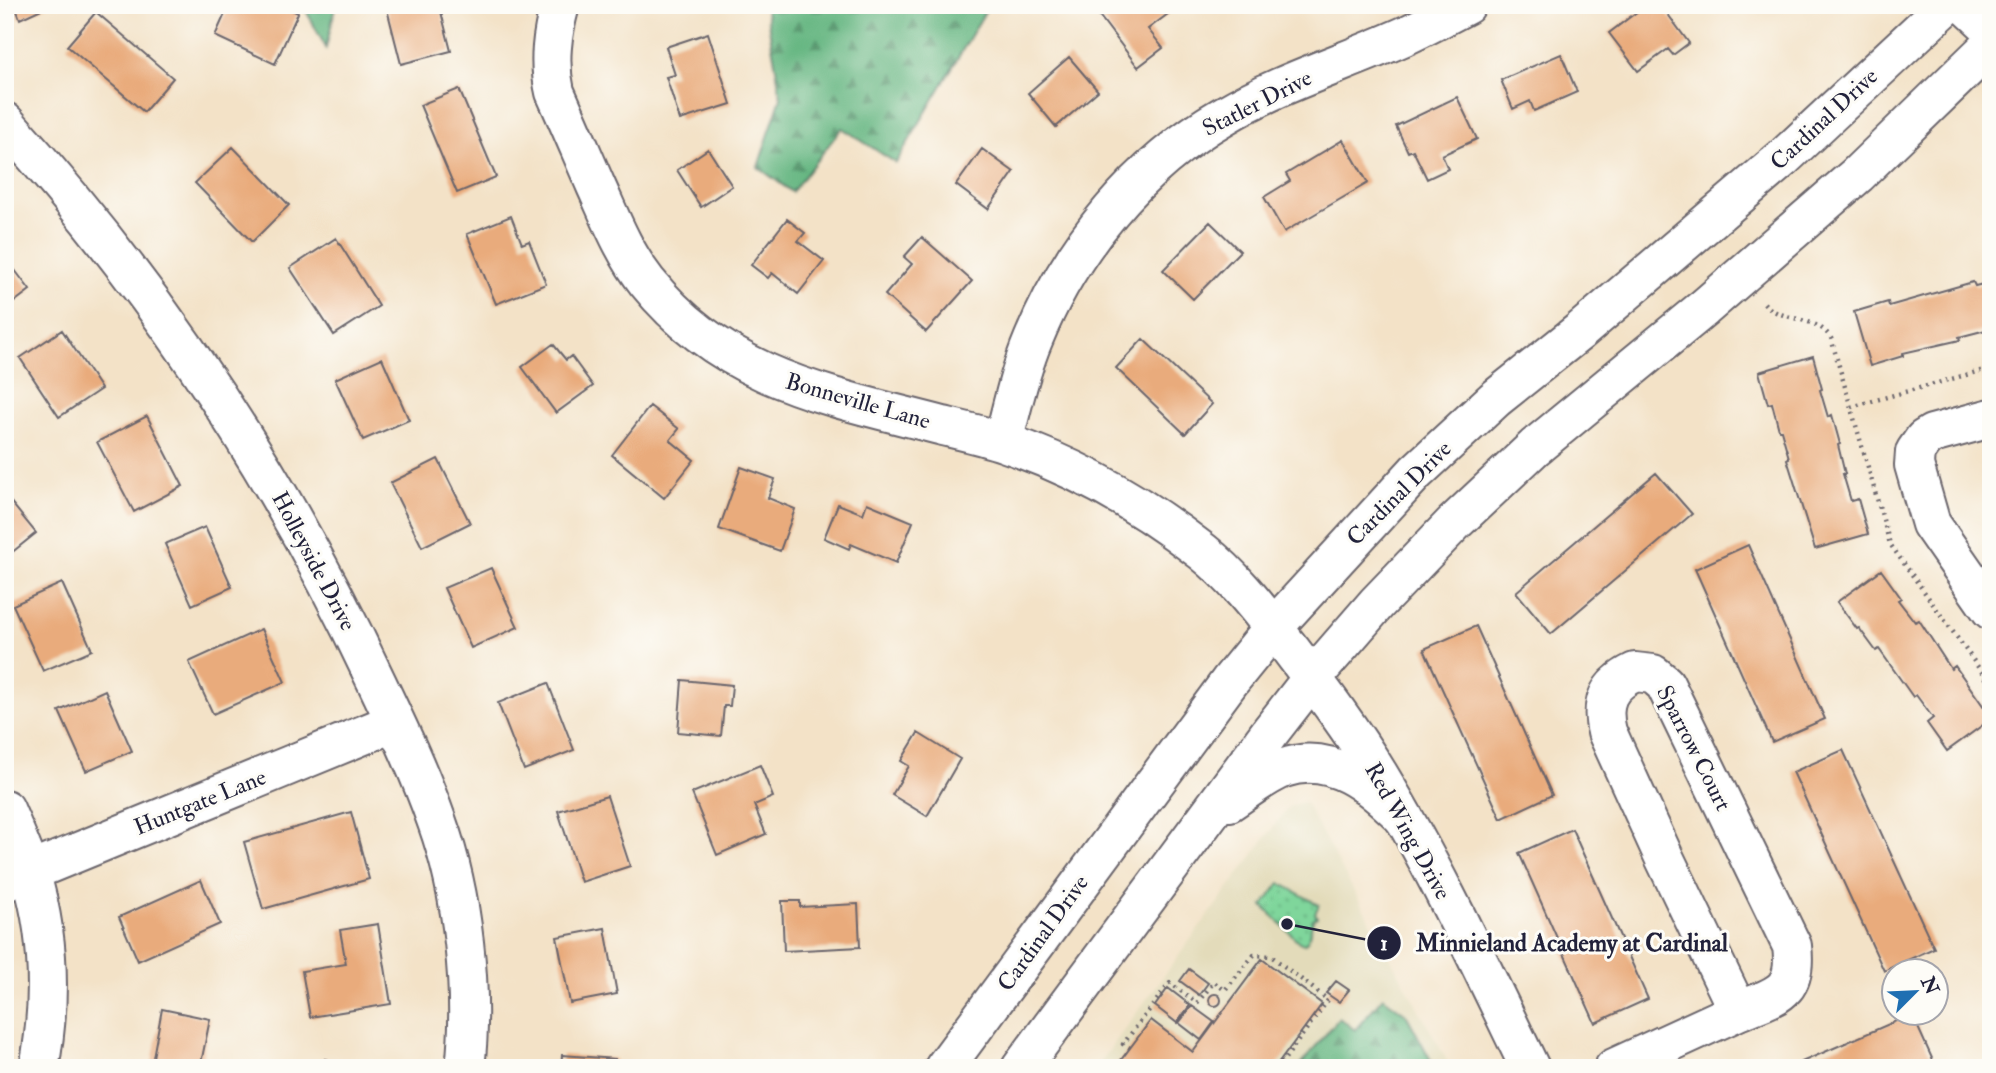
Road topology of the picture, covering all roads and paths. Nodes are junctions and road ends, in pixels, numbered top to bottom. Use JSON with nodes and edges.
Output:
{"nodes":[{"id":1,"x":560,"y":5,"type":"edge"},
{"id":2,"x":1466,"y":5,"type":"edge"},
{"id":3,"x":1947,"y":5,"type":"edge"},
{"id":4,"x":1966,"y":5,"type":"edge"},
{"id":5,"x":1991,"y":28,"type":"edge"},
{"id":6,"x":1991,"y":45,"type":"edge"},
{"id":7,"x":5,"y":122,"type":"edge"},
{"id":8,"x":1771,"y":311,"type":"dead end"},
{"id":9,"x":1831,"y":338,"type":"dead end"},
{"id":10,"x":1991,"y":368,"type":"edge"},
{"id":11,"x":1851,"y":407,"type":"dead end"},
{"id":12,"x":1991,"y":418,"type":"edge"},
{"id":13,"x":1003,"y":442,"type":"junction"},
{"id":14,"x":1991,"y":610,"type":"edge"},
{"id":15,"x":1273,"y":628,"type":"junction"},
{"id":16,"x":1312,"y":678,"type":"junction"},
{"id":17,"x":395,"y":722,"type":"junction"},
{"id":18,"x":5,"y":809,"type":"edge"},
{"id":19,"x":1209,"y":815,"type":"junction"},
{"id":20,"x":1403,"y":817,"type":"junction"},
{"id":21,"x":18,"y":877,"type":"edge"},
{"id":22,"x":1738,"y":1011,"type":"junction"},
{"id":23,"x":1130,"y":1048,"type":"dead end"},
{"id":24,"x":39,"y":1068,"type":"edge"},
{"id":25,"x":465,"y":1068,"type":"edge"},
{"id":26,"x":944,"y":1068,"type":"edge"},
{"id":27,"x":1021,"y":1068,"type":"edge"},
{"id":28,"x":1278,"y":1068,"type":"edge"},
{"id":29,"x":1530,"y":1068,"type":"edge"},
{"id":30,"x":1614,"y":1068,"type":"edge"}],
"edges":[{"from":1,"to":13,"type":"street","name":"Bonneville Lane"},
{"from":2,"to":13,"type":"street","name":"Statler Drive"},
{"from":3,"to":15,"type":"street","name":"Cardinal Drive"},
{"from":4,"to":5,"type":"street"},
{"from":6,"to":16,"type":"street"},
{"from":7,"to":17,"type":"street","name":"Holleyside Drive"},
{"from":8,"to":9,"type":"path"},
{"from":10,"to":11,"type":"path"},
{"from":12,"to":14,"type":"street"},
{"from":13,"to":15,"type":"street","name":"Bonneville Lane"},
{"from":15,"to":16,"type":"street","name":"Bonneville Lane"},
{"from":15,"to":26,"type":"street","name":"Cardinal Drive"},
{"from":16,"to":19,"type":"street"},
{"from":16,"to":20,"type":"street","name":"Red Wing Drive"},
{"from":17,"to":21,"type":"street","name":"Huntgate Lane"},
{"from":17,"to":25,"type":"street","name":"Holleyside Drive"},
{"from":18,"to":21,"type":"street"},
{"from":19,"to":20,"type":"street"},
{"from":19,"to":27,"type":"street"},
{"from":20,"to":29,"type":"street","name":"Red Wing Drive"},
{"from":21,"to":24,"type":"street"},
{"from":22,"to":22,"type":"street","name":"Sparrow Court"},
{"from":22,"to":30,"type":"street","name":"Sparrow Court"},
{"from":23,"to":28,"type":"path"}]}
